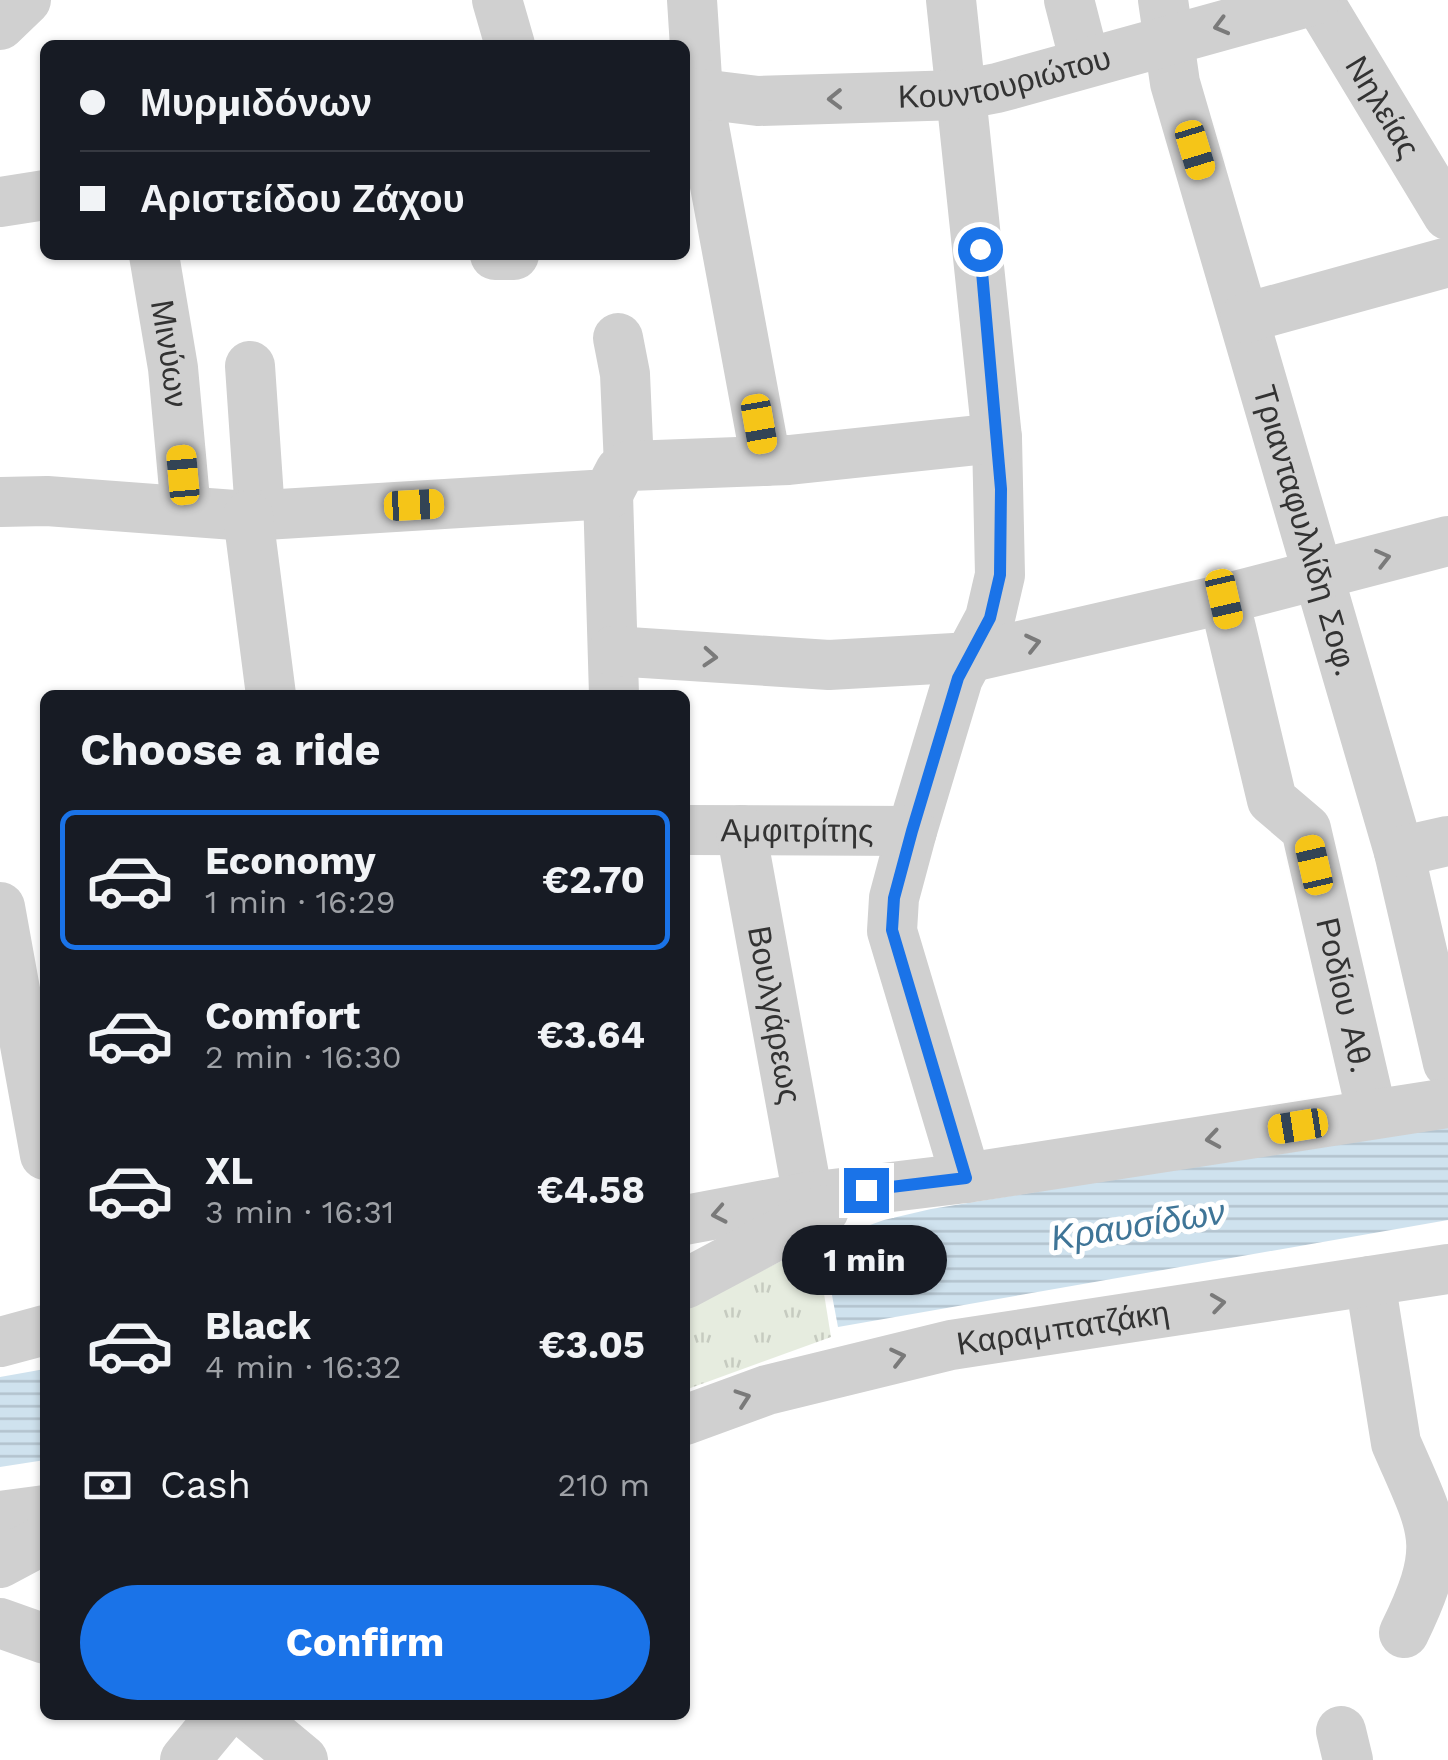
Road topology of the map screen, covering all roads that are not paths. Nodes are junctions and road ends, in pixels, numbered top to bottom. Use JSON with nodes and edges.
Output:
{"nodes":[{"id":1,"x":26,"y":0,"type":"edge"},
{"id":2,"x":497,"y":0,"type":"edge"},
{"id":3,"x":692,"y":0,"type":"edge"},
{"id":4,"x":951,"y":0,"type":"edge"},
{"id":5,"x":1069,"y":0,"type":"edge"},
{"id":6,"x":1316,"y":0,"type":"edge"},
{"id":7,"x":1165,"y":20,"type":"edge"},
{"id":8,"x":0,"y":25,"type":"edge"},
{"id":9,"x":509,"y":40,"type":"edge"},
{"id":10,"x":1085,"y":62,"type":"junction"},
{"id":11,"x":691,"y":93,"type":"edge"},
{"id":12,"x":960,"y":95,"type":"junction"},
{"id":13,"x":40,"y":196,"type":"edge"},
{"id":14,"x":0,"y":202,"type":"edge"},
{"id":15,"x":1448,"y":216,"type":"edge"},
{"id":16,"x":155,"y":260,"type":"edge"},
{"id":17,"x":1448,"y":262,"type":"edge"},
{"id":18,"x":1245,"y":318,"type":"junction"},
{"id":19,"x":618,"y":338,"type":"dead end"},
{"id":20,"x":250,"y":366,"type":"dead end"},
{"id":21,"x":997,"y":438,"type":"junction"},
{"id":22,"x":766,"y":461,"type":"junction"},
{"id":23,"x":618,"y":480,"type":"junction"},
{"id":24,"x":0,"y":502,"type":"edge"},
{"id":25,"x":186,"y":511,"type":"junction"},
{"id":26,"x":254,"y":514,"type":"junction"},
{"id":27,"x":1448,"y":541,"type":"edge"},
{"id":28,"x":1319,"y":574,"type":"junction"},
{"id":29,"x":1224,"y":599,"type":"junction"},
{"id":30,"x":972,"y":657,"type":"junction"},
{"id":31,"x":613,"y":673,"type":"edge"},
{"id":32,"x":271,"y":690,"type":"edge"},
{"id":33,"x":690,"y":830,"type":"edge"},
{"id":34,"x":741,"y":830,"type":"junction"},
{"id":35,"x":912,"y":831,"type":"junction"},
{"id":36,"x":1448,"y":842,"type":"edge"},
{"id":37,"x":1398,"y":852,"type":"junction"},
{"id":38,"x":40,"y":908,"type":"edge"},
{"id":39,"x":0,"y":910,"type":"edge"},
{"id":40,"x":1448,"y":1063,"type":"edge"},
{"id":41,"x":1448,"y":1103,"type":"edge"},
{"id":42,"x":1372,"y":1114,"type":"junction"},
{"id":43,"x":40,"y":1128,"type":"edge"},
{"id":44,"x":966,"y":1178,"type":"junction"},
{"id":45,"x":896,"y":1187,"type":"junction"},
{"id":46,"x":808,"y":1197,"type":"junction"},
{"id":47,"x":690,"y":1219,"type":"edge"},
{"id":48,"x":1448,"y":1269,"type":"edge"},
{"id":49,"x":690,"y":1281,"type":"edge"},
{"id":50,"x":1370,"y":1281,"type":"junction"},
{"id":51,"x":40,"y":1331,"type":"edge"},
{"id":52,"x":0,"y":1342,"type":"edge"},
{"id":53,"x":690,"y":1418,"type":"edge"},
{"id":54,"x":40,"y":1511,"type":"edge"},
{"id":55,"x":0,"y":1516,"type":"edge"},
{"id":56,"x":40,"y":1543,"type":"edge"},
{"id":57,"x":0,"y":1563,"type":"edge"},
{"id":58,"x":0,"y":1623,"type":"edge"},
{"id":59,"x":1404,"y":1634,"type":"dead end"},
{"id":60,"x":40,"y":1637,"type":"edge"},
{"id":61,"x":218,"y":1720,"type":"edge"},
{"id":62,"x":185,"y":1760,"type":"edge"}],
"edges":[{"from":1,"to":8,"type":"street"},
{"from":2,"to":9,"type":"street"},
{"from":3,"to":11,"type":"street"},
{"from":4,"to":12,"type":"street"},
{"from":5,"to":10,"type":"street"},
{"from":6,"to":7,"type":"street","name":"Κουντουριώτου","one_way":true},
{"from":6,"to":15,"type":"street","name":"Νηλείας"},
{"from":7,"to":10,"type":"street","name":"Κουντουριώτου"},
{"from":7,"to":18,"type":"street","name":"Τριανταφυλλίδη Σοφ."},
{"from":10,"to":12,"type":"street","name":"Κουντουριώτου"},
{"from":12,"to":11,"type":"street","name":"Κουντουριώτου","one_way":true},
{"from":11,"to":22,"type":"street"},
{"from":12,"to":21,"type":"street"},
{"from":13,"to":14,"type":"street"},
{"from":16,"to":25,"type":"street","name":"Μινύων"},
{"from":17,"to":18,"type":"street"},
{"from":18,"to":28,"type":"street","name":"Τριανταφυλλίδη Σοφ."},
{"from":19,"to":23,"type":"street"},
{"from":20,"to":26,"type":"street"},
{"from":21,"to":22,"type":"street"},
{"from":21,"to":30,"type":"street"},
{"from":22,"to":23,"type":"street"},
{"from":23,"to":26,"type":"street"},
{"from":23,"to":31,"type":"street"},
{"from":24,"to":25,"type":"street"},
{"from":25,"to":26,"type":"street"},
{"from":26,"to":32,"type":"street"},
{"from":28,"to":27,"type":"street","one_way":true},
{"from":28,"to":29,"type":"street"},
{"from":28,"to":37,"type":"street","name":"Τριανταφυλλίδη Σοφ."},
{"from":30,"to":29,"type":"street","one_way":true},
{"from":29,"to":42,"type":"street","name":"Ροδίου Αθ."},
{"from":31,"to":30,"type":"street","one_way":true},
{"from":30,"to":35,"type":"street"},
{"from":33,"to":34,"type":"street","name":"Αμφιτρίτης"},
{"from":34,"to":35,"type":"street","name":"Αμφιτρίτης"},
{"from":34,"to":46,"type":"street","name":"Βουλγάρεως"},
{"from":35,"to":44,"type":"street"},
{"from":36,"to":37,"type":"street"},
{"from":37,"to":40,"type":"street","name":"Τριανταφυλλίδη Σοφ."},
{"from":38,"to":39,"type":"street"},
{"from":39,"to":43,"type":"street"},
{"from":41,"to":42,"type":"street"},
{"from":42,"to":44,"type":"street","one_way":true},
{"from":44,"to":45,"type":"street"},
{"from":45,"to":46,"type":"street"},
{"from":45,"to":49,"type":"street"},
{"from":46,"to":47,"type":"street","one_way":true},
{"from":48,"to":50,"type":"street","name":"Καραμπατζάκη"},
{"from":53,"to":50,"type":"street","name":"Καραμπατζάκη","one_way":true},
{"from":50,"to":59,"type":"street"},
{"from":51,"to":52,"type":"street"},
{"from":54,"to":55,"type":"street"},
{"from":56,"to":57,"type":"street"},
{"from":58,"to":60,"type":"street"},
{"from":61,"to":62,"type":"street"}]}
